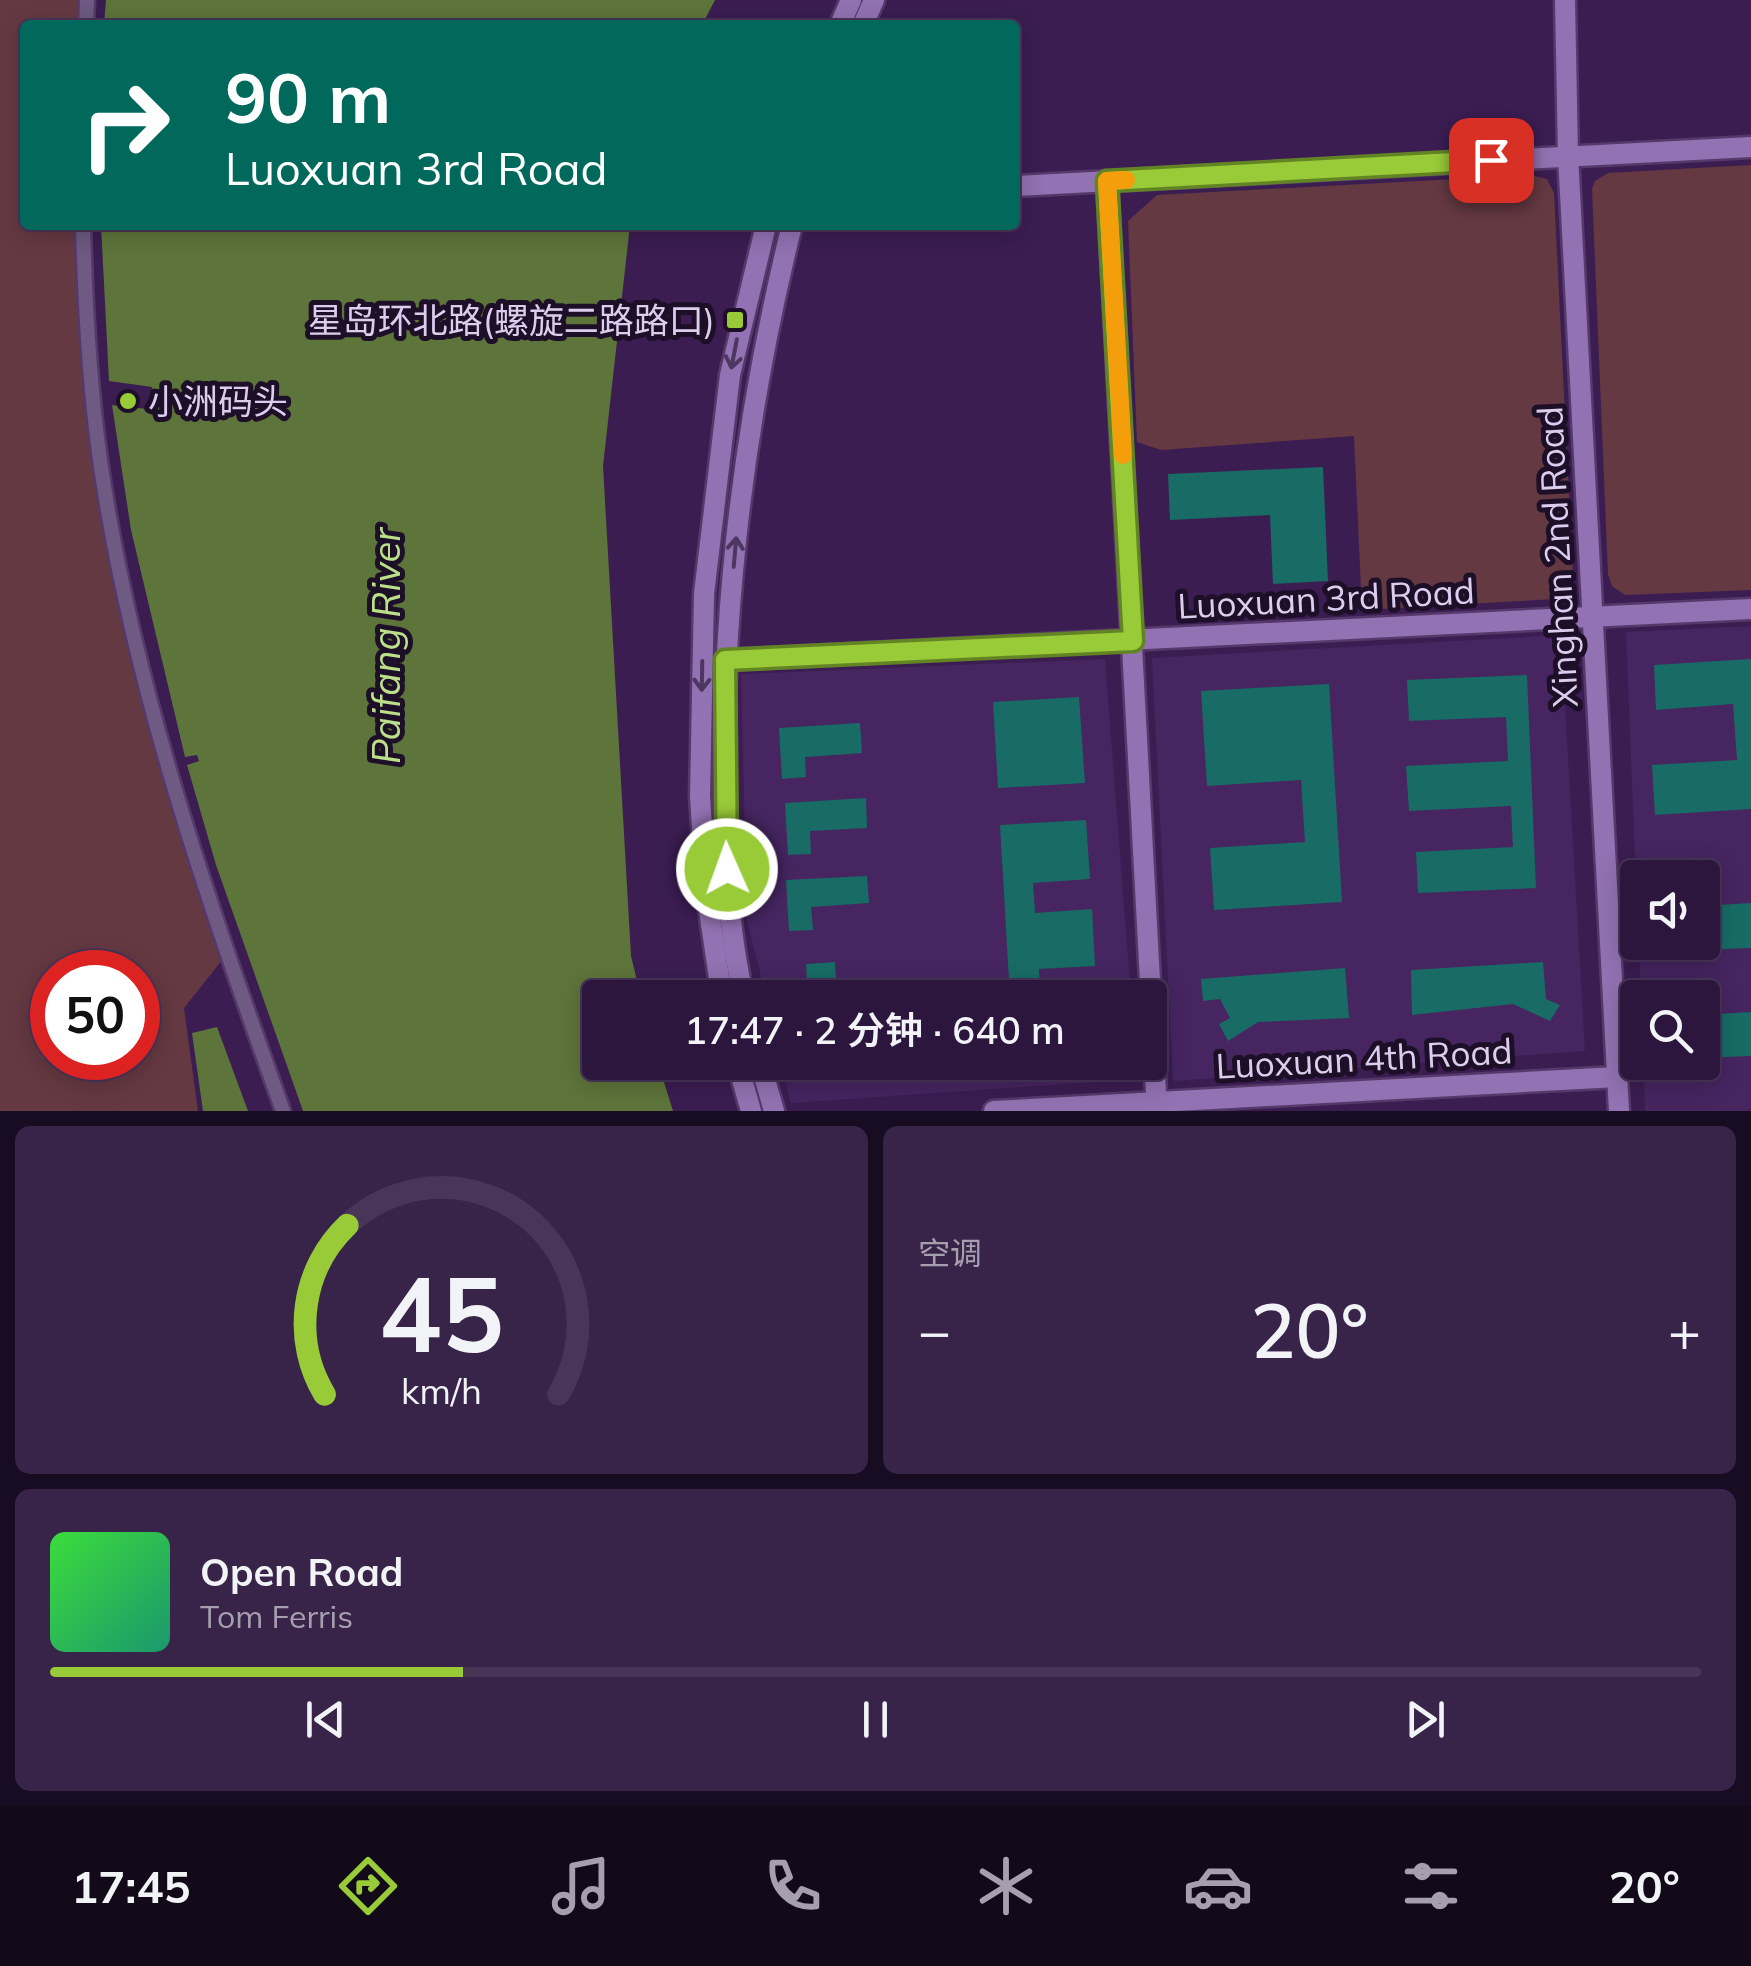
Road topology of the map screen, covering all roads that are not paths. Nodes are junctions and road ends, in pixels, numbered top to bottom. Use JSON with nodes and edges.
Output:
{"nodes":[{"id":1,"x":1565,"y":0,"type":"edge"},
{"id":2,"x":1751,"y":147,"type":"edge"},
{"id":3,"x":1568,"y":156,"type":"junction"},
{"id":4,"x":1107,"y":181,"type":"junction"},
{"id":5,"x":1020,"y":186,"type":"edge"},
{"id":6,"x":82,"y":230,"type":"edge"},
{"id":7,"x":765,"y":230,"type":"edge"},
{"id":8,"x":791,"y":230,"type":"edge"},
{"id":9,"x":1751,"y":608,"type":"edge"},
{"id":10,"x":1593,"y":616,"type":"junction"},
{"id":11,"x":1133,"y":641,"type":"junction"},
{"id":12,"x":725,"y":660,"type":"junction"},
{"id":13,"x":719,"y":980,"type":"edge"},
{"id":14,"x":741,"y":980,"type":"edge"},
{"id":15,"x":1618,"y":1077,"type":"junction"},
{"id":16,"x":743,"y":1080,"type":"edge"},
{"id":17,"x":765,"y":1080,"type":"edge"},
{"id":18,"x":1156,"y":1107,"type":"edge"},
{"id":19,"x":283,"y":1111,"type":"edge"},
{"id":20,"x":751,"y":1111,"type":"edge"},
{"id":21,"x":774,"y":1111,"type":"edge"},
{"id":22,"x":994,"y":1111,"type":"edge"},
{"id":23,"x":1619,"y":1111,"type":"edge"}],
"edges":[{"from":1,"to":3,"type":"street","name":"Xinghan 2nd Road"},
{"from":2,"to":3,"type":"street"},
{"from":3,"to":4,"type":"street"},
{"from":3,"to":10,"type":"street","name":"Xinghan 2nd Road"},
{"from":4,"to":5,"type":"street"},
{"from":4,"to":11,"type":"street"},
{"from":6,"to":19,"type":"street"},
{"from":7,"to":13,"type":"street","one_way":true},
{"from":12,"to":8,"type":"street","one_way":true},
{"from":9,"to":10,"type":"street","name":"Luoxuan 3rd Road"},
{"from":10,"to":11,"type":"street","name":"Luoxuan 3rd Road"},
{"from":10,"to":15,"type":"street","name":"Xinghan 2nd Road"},
{"from":11,"to":12,"type":"street","name":"Luoxuan 3rd Road"},
{"from":11,"to":18,"type":"street"},
{"from":12,"to":14,"type":"street"},
{"from":15,"to":18,"type":"street","name":"Luoxuan 4th Road"},
{"from":15,"to":23,"type":"street","name":"Xinghan 2nd Road"},
{"from":16,"to":20,"type":"street"},
{"from":17,"to":21,"type":"street"},
{"from":18,"to":22,"type":"street","name":"Luoxuan 4th Road"}]}
